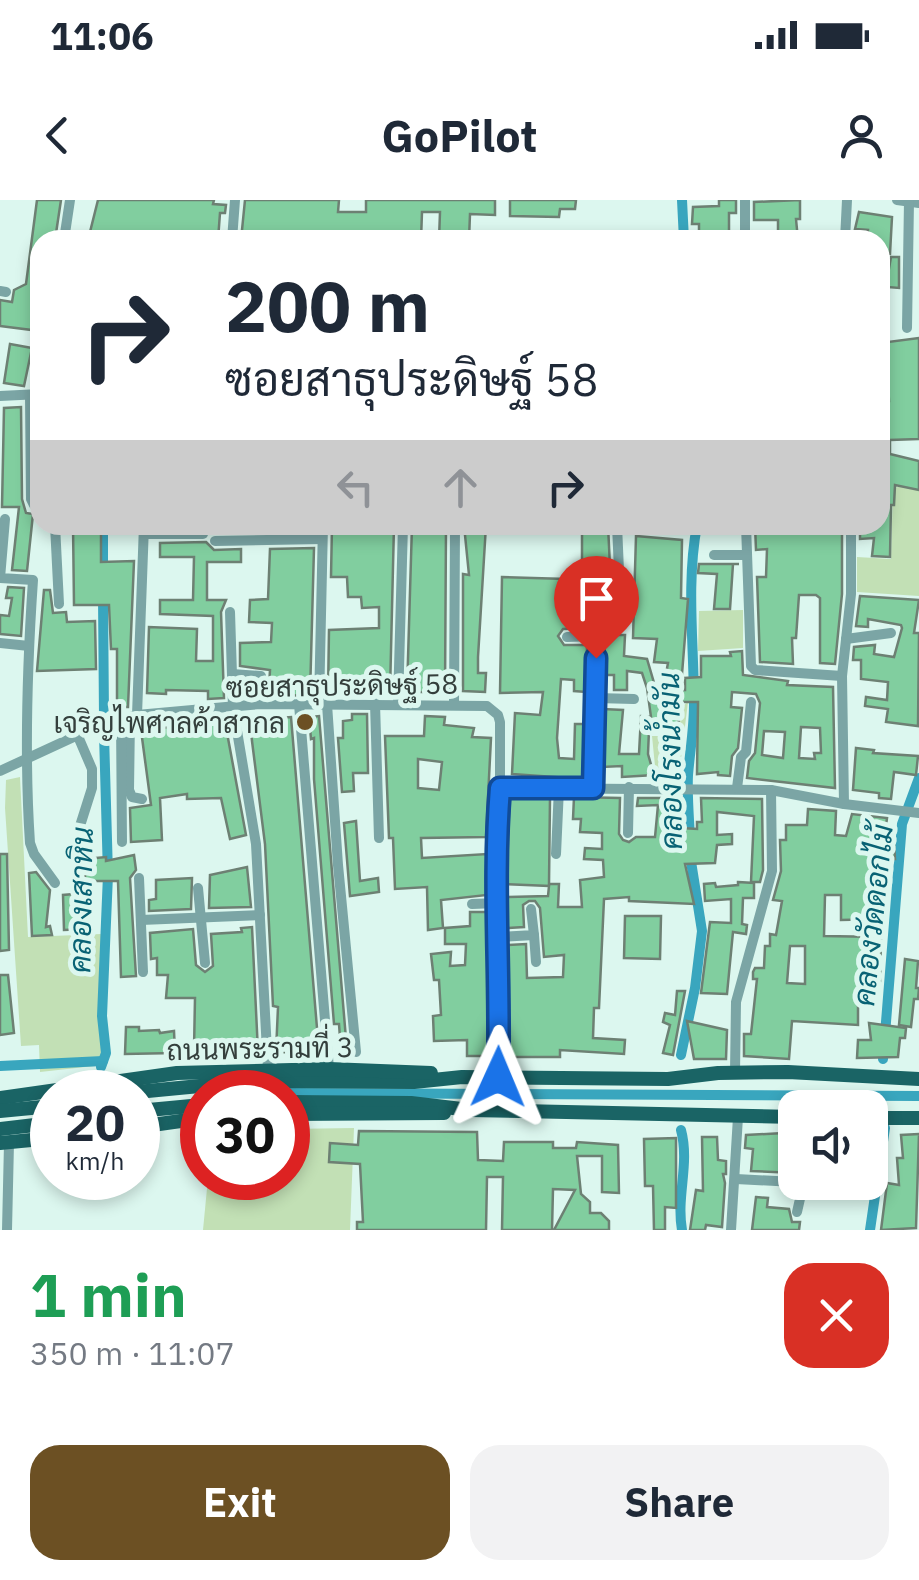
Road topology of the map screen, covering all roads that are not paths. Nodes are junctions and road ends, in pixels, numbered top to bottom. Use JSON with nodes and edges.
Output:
{"nodes":[{"id":1,"x":70,"y":200,"type":"edge"},
{"id":2,"x":235,"y":200,"type":"edge"},
{"id":3,"x":746,"y":200,"type":"edge"},
{"id":4,"x":848,"y":200,"type":"edge"},
{"id":5,"x":896,"y":200,"type":"edge"},
{"id":6,"x":909,"y":201,"type":"edge"},
{"id":7,"x":919,"y":203,"type":"edge"},
{"id":8,"x":66,"y":230,"type":"edge"},
{"id":9,"x":233,"y":230,"type":"edge"},
{"id":10,"x":745,"y":230,"type":"edge"},
{"id":11,"x":846,"y":230,"type":"edge"},
{"id":12,"x":907,"y":328,"type":"dead end"},
{"id":13,"x":30,"y":395,"type":"edge"},
{"id":14,"x":0,"y":396,"type":"edge"},
{"id":15,"x":5,"y":519,"type":"dead end"},
{"id":16,"x":56,"y":535,"type":"edge"},
{"id":17,"x":144,"y":535,"type":"edge"},
{"id":18,"x":322,"y":535,"type":"edge"},
{"id":19,"x":403,"y":535,"type":"edge"},
{"id":20,"x":455,"y":535,"type":"edge"},
{"id":21,"x":617,"y":535,"type":"edge"},
{"id":22,"x":746,"y":535,"type":"edge"},
{"id":23,"x":850,"y":535,"type":"edge"},
{"id":24,"x":322,"y":540,"type":"junction"},
{"id":25,"x":215,"y":541,"type":"dead end"},
{"id":26,"x":714,"y":554,"type":"dead end"},
{"id":27,"x":747,"y":555,"type":"junction"},
{"id":28,"x":58,"y":579,"type":"junction"},
{"id":29,"x":34,"y":580,"type":"junction"},
{"id":30,"x":59,"y":604,"type":"dead end"},
{"id":31,"x":230,"y":612,"type":"dead end"},
{"id":32,"x":891,"y":633,"type":"dead end"},
{"id":33,"x":596,"y":636,"type":"junction"},
{"id":34,"x":567,"y":637,"type":"dead end"},
{"id":35,"x":846,"y":639,"type":"junction"},
{"id":36,"x":0,"y":643,"type":"edge"},
{"id":37,"x":29,"y":646,"type":"junction"},
{"id":38,"x":232,"y":674,"type":"junction"},
{"id":39,"x":260,"y":676,"type":"dead end"},
{"id":40,"x":842,"y":676,"type":"junction"},
{"id":41,"x":596,"y":698,"type":"junction"},
{"id":42,"x":634,"y":700,"type":"dead end"},
{"id":43,"x":751,"y":702,"type":"dead end"},
{"id":44,"x":299,"y":704,"type":"junction"},
{"id":45,"x":323,"y":704,"type":"junction"},
{"id":46,"x":375,"y":704,"type":"junction"},
{"id":47,"x":398,"y":704,"type":"junction"},
{"id":48,"x":454,"y":705,"type":"junction"},
{"id":49,"x":234,"y":707,"type":"junction"},
{"id":50,"x":129,"y":717,"type":"junction"},
{"id":51,"x":77,"y":734,"type":"junction"},
{"id":52,"x":25,"y":760,"type":"junction"},
{"id":53,"x":0,"y":772,"type":"edge"},
{"id":54,"x":629,"y":787,"type":"junction"},
{"id":55,"x":500,"y":788,"type":"junction"},
{"id":56,"x":558,"y":788,"type":"junction"},
{"id":57,"x":593,"y":788,"type":"junction"},
{"id":58,"x":736,"y":788,"type":"junction"},
{"id":59,"x":770,"y":790,"type":"junction"},
{"id":60,"x":142,"y":799,"type":"dead end"},
{"id":61,"x":844,"y":804,"type":"junction"},
{"id":62,"x":909,"y":812,"type":"edge"},
{"id":63,"x":628,"y":833,"type":"dead end"},
{"id":64,"x":379,"y":838,"type":"dead end"},
{"id":65,"x":122,"y":842,"type":"dead end"},
{"id":66,"x":86,"y":850,"type":"dead end"},
{"id":67,"x":556,"y":854,"type":"dead end"},
{"id":68,"x":138,"y":878,"type":"dead end"},
{"id":69,"x":55,"y":883,"type":"dead end"},
{"id":70,"x":198,"y":888,"type":"dead end"},
{"id":71,"x":472,"y":904,"type":"dead end"},
{"id":72,"x":497,"y":904,"type":"junction"},
{"id":73,"x":532,"y":909,"type":"dead end"},
{"id":74,"x":260,"y":916,"type":"junction"},
{"id":75,"x":201,"y":917,"type":"junction"},
{"id":76,"x":140,"y":920,"type":"junction"},
{"id":77,"x":534,"y":935,"type":"junction"},
{"id":78,"x":498,"y":937,"type":"junction"},
{"id":79,"x":205,"y":962,"type":"dead end"},
{"id":80,"x":536,"y":962,"type":"dead end"},
{"id":81,"x":143,"y":972,"type":"dead end"},
{"id":82,"x":356,"y":1052,"type":"dead end"},
{"id":83,"x":329,"y":1069,"type":"junction"},
{"id":84,"x":268,"y":1070,"type":"joint"},
{"id":85,"x":735,"y":1073,"type":"junction"},
{"id":86,"x":180,"y":1074,"type":"edge"},
{"id":87,"x":462,"y":1077,"type":"junction"},
{"id":88,"x":498,"y":1077,"type":"junction"},
{"id":89,"x":919,"y":1079,"type":"edge"},
{"id":90,"x":160,"y":1090,"type":"edge"},
{"id":91,"x":310,"y":1102,"type":"edge"},
{"id":92,"x":2,"y":1104,"type":"edge"},
{"id":93,"x":30,"y":1105,"type":"edge"},
{"id":94,"x":470,"y":1110,"type":"junction"},
{"id":95,"x":310,"y":1114,"type":"edge"},
{"id":96,"x":738,"y":1117,"type":"junction"},
{"id":97,"x":778,"y":1118,"type":"edge"},
{"id":98,"x":888,"y":1118,"type":"edge"},
{"id":99,"x":919,"y":1118,"type":"edge"},
{"id":100,"x":30,"y":1125,"type":"edge"},
{"id":101,"x":0,"y":1127,"type":"edge"},
{"id":102,"x":7,"y":1143,"type":"edge"},
{"id":103,"x":736,"y":1180,"type":"junction"},
{"id":104,"x":778,"y":1181,"type":"edge"},
{"id":105,"x":800,"y":1200,"type":"edge"},
{"id":106,"x":797,"y":1212,"type":"dead end"},
{"id":107,"x":7,"y":1230,"type":"edge"},
{"id":108,"x":731,"y":1230,"type":"edge"}],
"edges":[{"from":1,"to":8,"type":"street"},
{"from":2,"to":9,"type":"street"},
{"from":3,"to":10,"type":"street"},
{"from":4,"to":11,"type":"street"},
{"from":5,"to":6,"type":"street"},
{"from":6,"to":7,"type":"street"},
{"from":6,"to":12,"type":"street"},
{"from":13,"to":14,"type":"street"},
{"from":15,"to":29,"type":"street"},
{"from":16,"to":28,"type":"street"},
{"from":17,"to":50,"type":"street"},
{"from":18,"to":24,"type":"street"},
{"from":19,"to":47,"type":"street"},
{"from":20,"to":48,"type":"street"},
{"from":21,"to":33,"type":"street"},
{"from":22,"to":27,"type":"street"},
{"from":23,"to":35,"type":"street"},
{"from":24,"to":25,"type":"street"},
{"from":24,"to":45,"type":"street"},
{"from":26,"to":27,"type":"street"},
{"from":27,"to":40,"type":"street"},
{"from":28,"to":29,"type":"street"},
{"from":28,"to":30,"type":"street"},
{"from":29,"to":37,"type":"street"},
{"from":31,"to":38,"type":"street"},
{"from":32,"to":35,"type":"street"},
{"from":33,"to":34,"type":"street"},
{"from":33,"to":41,"type":"street"},
{"from":35,"to":40,"type":"street"},
{"from":36,"to":37,"type":"street"},
{"from":37,"to":52,"type":"street"},
{"from":38,"to":39,"type":"street"},
{"from":38,"to":49,"type":"street"},
{"from":40,"to":61,"type":"street"},
{"from":41,"to":42,"type":"street"},
{"from":41,"to":57,"type":"street"},
{"from":43,"to":58,"type":"street"},
{"from":44,"to":45,"type":"street","name":"ซอยสาธุประดิษฐ์ 58"},
{"from":44,"to":49,"type":"street","name":"ซอยสาธุประดิษฐ์ 58"},
{"from":44,"to":83,"type":"street"},
{"from":45,"to":46,"type":"street","name":"ซอยสาธุประดิษฐ์ 58"},
{"from":45,"to":82,"type":"street"},
{"from":46,"to":47,"type":"street","name":"ซอยสาธุประดิษฐ์ 58"},
{"from":46,"to":64,"type":"street"},
{"from":47,"to":48,"type":"street","name":"ซอยสาธุประดิษฐ์ 58"},
{"from":48,"to":55,"type":"street","name":"ซอยสาธุประดิษฐ์ 58"},
{"from":49,"to":50,"type":"street","name":"ซอยสาธุประดิษฐ์ 58"},
{"from":49,"to":74,"type":"street"},
{"from":50,"to":51,"type":"street","name":"ซอยสาธุประดิษฐ์ 58"},
{"from":50,"to":60,"type":"street"},
{"from":50,"to":65,"type":"street"},
{"from":51,"to":52,"type":"street","name":"ซอยสาธุประดิษฐ์ 58"},
{"from":51,"to":66,"type":"street"},
{"from":52,"to":53,"type":"street","name":"ซอยสาธุประดิษฐ์ 58"},
{"from":52,"to":69,"type":"street"},
{"from":54,"to":57,"type":"street"},
{"from":54,"to":58,"type":"street"},
{"from":54,"to":63,"type":"street"},
{"from":55,"to":56,"type":"street"},
{"from":55,"to":72,"type":"street"},
{"from":56,"to":57,"type":"street"},
{"from":56,"to":67,"type":"street"},
{"from":58,"to":59,"type":"street"},
{"from":59,"to":61,"type":"street"},
{"from":59,"to":85,"type":"street"},
{"from":61,"to":62,"type":"street"},
{"from":68,"to":76,"type":"street"},
{"from":70,"to":75,"type":"street"},
{"from":71,"to":72,"type":"street"},
{"from":72,"to":78,"type":"street"},
{"from":73,"to":77,"type":"street"},
{"from":74,"to":75,"type":"street"},
{"from":74,"to":84,"type":"street"},
{"from":75,"to":76,"type":"street"},
{"from":75,"to":79,"type":"street"},
{"from":76,"to":81,"type":"street"},
{"from":77,"to":78,"type":"street"},
{"from":77,"to":80,"type":"street"},
{"from":78,"to":88,"type":"street"},
{"from":83,"to":84,"type":"main road","name":"ถนนพระรามที่ 3"},
{"from":83,"to":87,"type":"main road","name":"ถนนพระรามที่ 3"},
{"from":85,"to":88,"type":"main road","name":"ถนนพระรามที่ 3"},
{"from":85,"to":89,"type":"main road","name":"ถนนพระรามที่ 3"},
{"from":86,"to":92,"type":"main road","name":"ถนนพระรามที่ 3"},
{"from":87,"to":88,"type":"main road","name":"ถนนพระรามที่ 3"},
{"from":87,"to":90,"type":"main road","name":"ถนนพระรามที่ 3"},
{"from":91,"to":94,"type":"main road","name":"ถนนพระรามที่ 3"},
{"from":92,"to":93,"type":"main road","name":"ถนนพระรามที่ 3"},
{"from":94,"to":95,"type":"main road","name":"ถนนพระรามที่ 3"},
{"from":94,"to":96,"type":"main road","name":"ถนนพระรามที่ 3"},
{"from":96,"to":97,"type":"main road","name":"ถนนพระรามที่ 3"},
{"from":96,"to":103,"type":"street"},
{"from":98,"to":99,"type":"main road"},
{"from":100,"to":101,"type":"main road","bridge":true},
{"from":101,"to":102,"type":"main road"},
{"from":102,"to":107,"type":"street"},
{"from":103,"to":104,"type":"street"},
{"from":103,"to":108,"type":"street"},
{"from":105,"to":106,"type":"street"}]}
